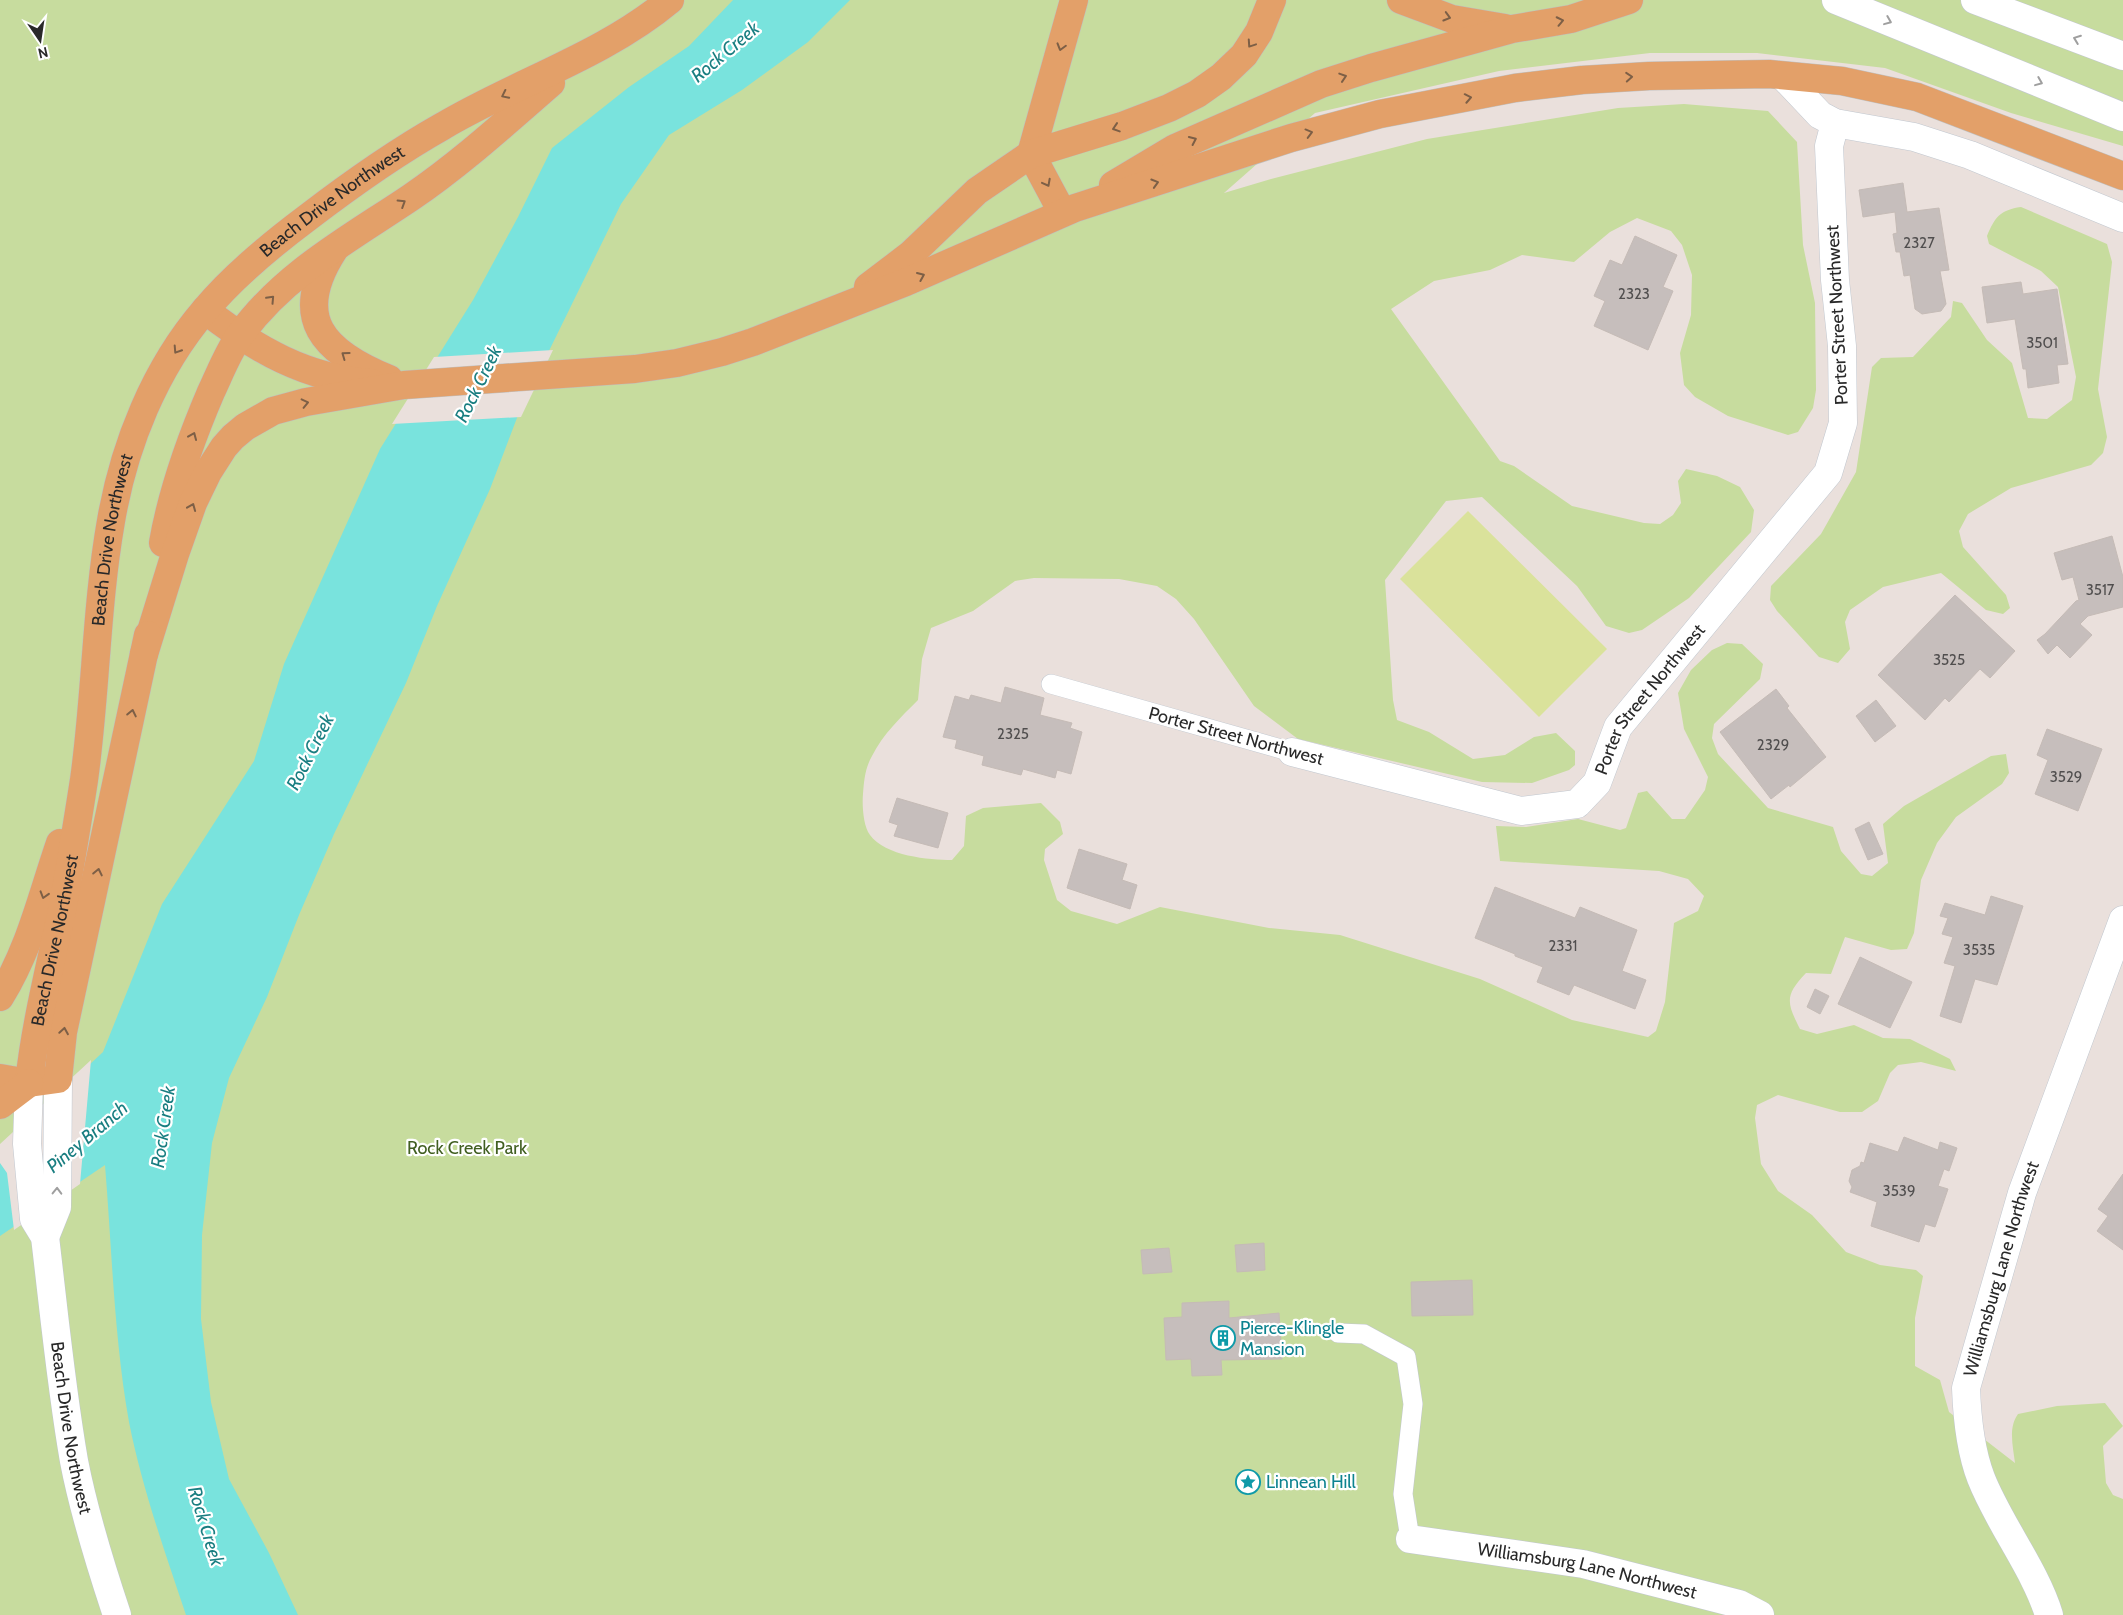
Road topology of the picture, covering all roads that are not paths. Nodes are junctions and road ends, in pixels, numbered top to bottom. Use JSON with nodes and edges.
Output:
{"nodes":[{"id":1,"x":670,"y":0,"type":"edge"},
{"id":2,"x":1074,"y":0,"type":"edge"},
{"id":3,"x":1272,"y":0,"type":"edge"},
{"id":4,"x":1401,"y":0,"type":"edge"},
{"id":5,"x":1629,"y":0,"type":"edge"},
{"id":6,"x":1975,"y":0,"type":"edge"},
{"id":7,"x":1839,"y":1,"type":"edge"},
{"id":8,"x":1512,"y":29,"type":"junction"},
{"id":9,"x":2123,"y":56,"type":"edge"},
{"id":10,"x":580,"y":58,"type":"junction"},
{"id":11,"x":1784,"y":76,"type":"junction"},
{"id":12,"x":2123,"y":117,"type":"edge"},
{"id":13,"x":1835,"y":123,"type":"junction"},
{"id":14,"x":1032,"y":154,"type":"junction"},
{"id":15,"x":2123,"y":176,"type":"edge"},
{"id":16,"x":1068,"y":210,"type":"junction"},
{"id":17,"x":2123,"y":218,"type":"edge"},
{"id":18,"x":338,"y":244,"type":"junction"},
{"id":19,"x":843,"y":307,"type":"junction"},
{"id":20,"x":205,"y":310,"type":"junction"},
{"id":21,"x":239,"y":336,"type":"junction"},
{"id":22,"x":404,"y":385,"type":"junction"},
{"id":23,"x":144,"y":654,"type":"junction"},
{"id":24,"x":1051,"y":684,"type":"dead end"},
{"id":25,"x":1292,"y":752,"type":"joint"},
{"id":26,"x":86,"y":765,"type":"junction"},
{"id":27,"x":2123,"y":920,"type":"edge"},
{"id":28,"x":0,"y":997,"type":"edge"},
{"id":29,"x":0,"y":1078,"type":"edge"},
{"id":30,"x":29,"y":1083,"type":"junction"},
{"id":31,"x":58,"y":1083,"type":"junction"},
{"id":32,"x":0,"y":1106,"type":"edge"},
{"id":33,"x":45,"y":1237,"type":"junction"},
{"id":34,"x":1338,"y":1333,"type":"dead end"},
{"id":35,"x":1410,"y":1539,"type":"joint"},
{"id":36,"x":117,"y":1615,"type":"edge"},
{"id":37,"x":1760,"y":1615,"type":"edge"},
{"id":38,"x":2049,"y":1615,"type":"edge"}],
"edges":[{"from":1,"to":10,"type":"main road","name":"Beach Drive Northwest"},
{"from":2,"to":14,"type":"main road","one_way":true},
{"from":3,"to":14,"type":"main road","one_way":true},
{"from":4,"to":8,"type":"main road","one_way":true},
{"from":8,"to":5,"type":"main road","one_way":true},
{"from":9,"to":6,"type":"street","one_way":true},
{"from":7,"to":12,"type":"street","one_way":true},
{"from":16,"to":8,"type":"main road","one_way":true},
{"from":18,"to":10,"type":"main road","name":"Beach Drive Northwest","one_way":true},
{"from":10,"to":20,"type":"main road","name":"Beach Drive Northwest","one_way":true},
{"from":11,"to":13,"type":"street"},
{"from":11,"to":15,"type":"main road"},
{"from":16,"to":11,"type":"main road","one_way":true},
{"from":13,"to":17,"type":"street"},
{"from":13,"to":25,"type":"street","name":"Porter Street Northwest"},
{"from":14,"to":16,"type":"main road","one_way":true},
{"from":14,"to":19,"type":"main road"},
{"from":19,"to":16,"type":"main road","one_way":true},
{"from":21,"to":18,"type":"main road","name":"Beach Drive Northwest","one_way":true},
{"from":22,"to":18,"type":"main road","one_way":true},
{"from":19,"to":22,"type":"main road"},
{"from":20,"to":21,"type":"main road"},
{"from":20,"to":26,"type":"main road","name":"Beach Drive Northwest","one_way":true},
{"from":21,"to":22,"type":"main road"},
{"from":23,"to":21,"type":"main road","name":"Beach Drive Northwest","one_way":true},
{"from":23,"to":22,"type":"main road","one_way":true},
{"from":31,"to":23,"type":"main road","name":"Beach Drive Northwest","one_way":true},
{"from":24,"to":25,"type":"lane","name":"Porter Street Northwest"},
{"from":26,"to":28,"type":"main road","one_way":true},
{"from":26,"to":30,"type":"main road","name":"Beach Drive Northwest"},
{"from":27,"to":38,"type":"street","name":"Williamsburg Lane Northwest"},
{"from":29,"to":30,"type":"main road"},
{"from":30,"to":31,"type":"main road"},
{"from":30,"to":32,"type":"main road"},
{"from":30,"to":33,"type":"street","name":"Beach Drive Northwest"},
{"from":33,"to":31,"type":"street","name":"Beach Drive Northwest","one_way":true},
{"from":33,"to":36,"type":"street","name":"Beach Drive Northwest"},
{"from":34,"to":35,"type":"lane"},
{"from":35,"to":37,"type":"street","name":"Williamsburg Lane Northwest"}]}
